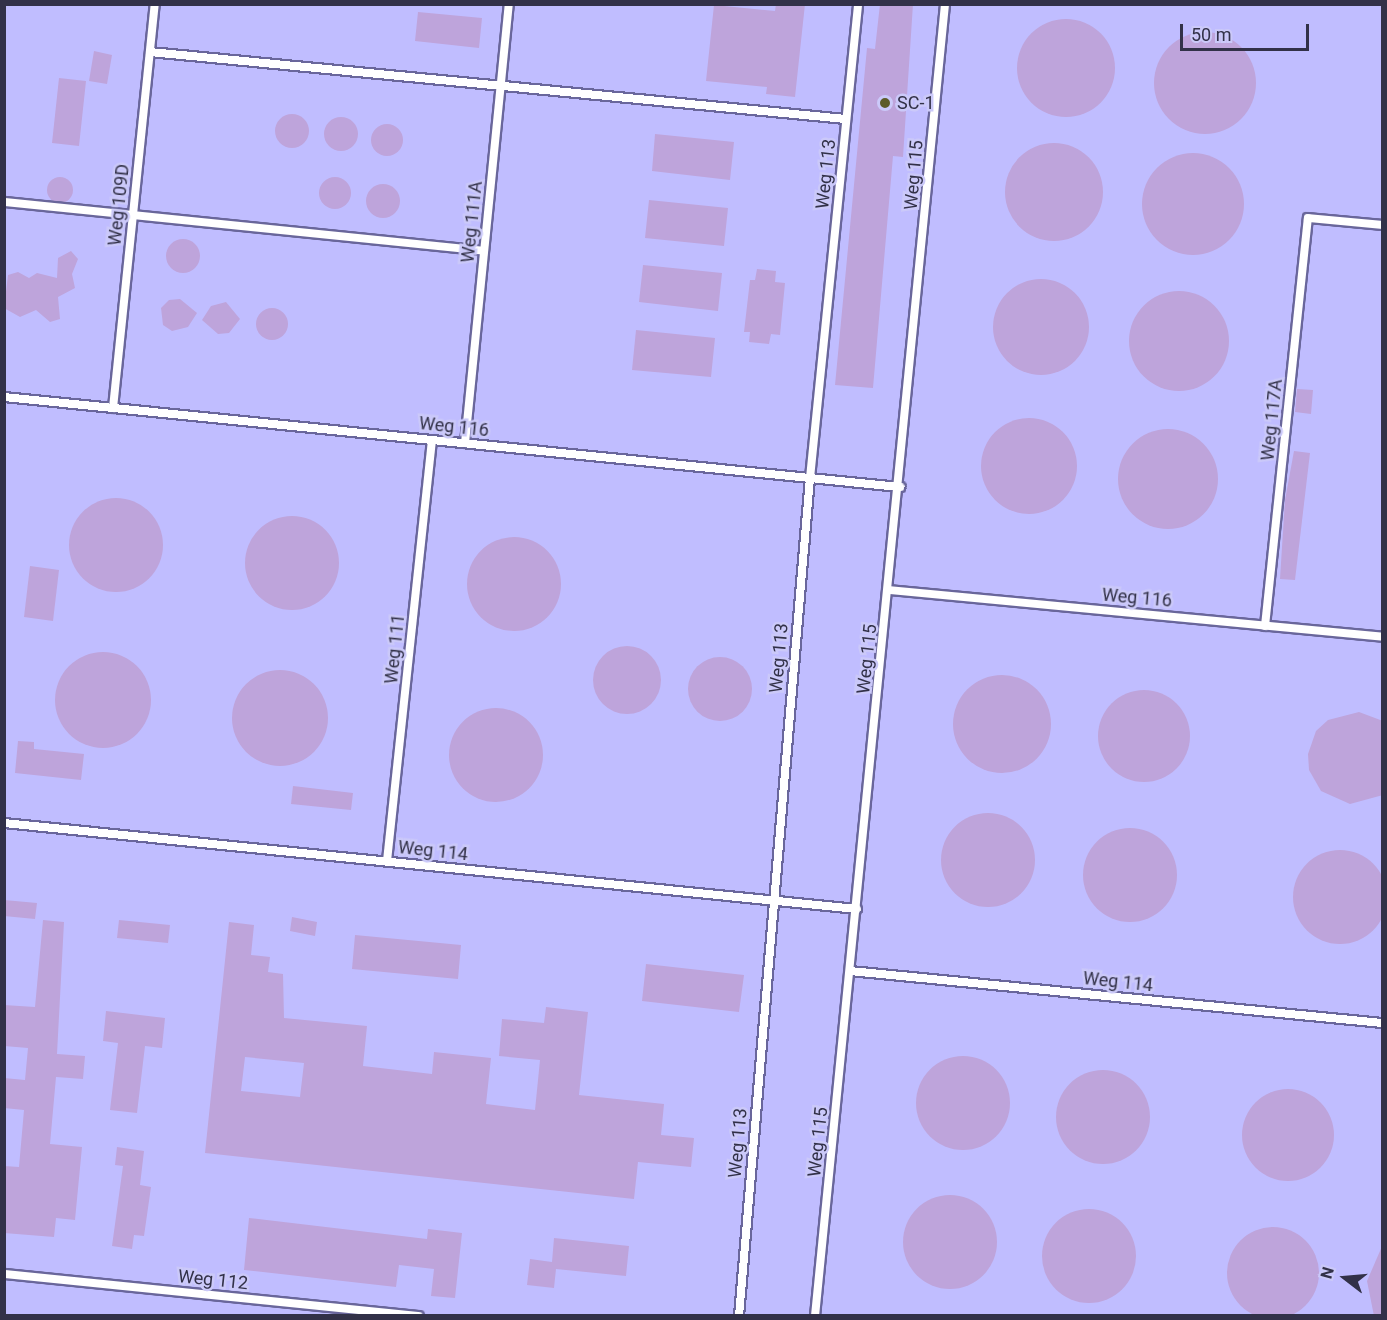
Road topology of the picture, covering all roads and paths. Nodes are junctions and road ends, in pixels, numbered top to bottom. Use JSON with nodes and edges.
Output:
{"nodes":[{"id":1,"x":155,"y":4,"type":"edge"},
{"id":2,"x":509,"y":4,"type":"edge"},
{"id":3,"x":858,"y":4,"type":"edge"},
{"id":4,"x":945,"y":4,"type":"edge"},
{"id":5,"x":150,"y":52,"type":"junction"},
{"id":6,"x":501,"y":86,"type":"junction"},
{"id":7,"x":846,"y":118,"type":"junction"},
{"id":8,"x":4,"y":202,"type":"edge"},
{"id":9,"x":133,"y":216,"type":"junction"},
{"id":10,"x":1383,"y":225,"type":"edge"},
{"id":11,"x":484,"y":251,"type":"junction"},
{"id":12,"x":4,"y":397,"type":"edge"},
{"id":13,"x":113,"y":408,"type":"junction"},
{"id":14,"x":432,"y":440,"type":"junction"},
{"id":15,"x":465,"y":443,"type":"junction"},
{"id":16,"x":810,"y":478,"type":"junction"},
{"id":17,"x":900,"y":487,"type":"junction"},
{"id":18,"x":889,"y":590,"type":"junction"},
{"id":19,"x":1266,"y":626,"type":"junction"},
{"id":20,"x":1383,"y":638,"type":"edge"},
{"id":21,"x":4,"y":823,"type":"edge"},
{"id":22,"x":387,"y":861,"type":"junction"},
{"id":23,"x":772,"y":902,"type":"junction"},
{"id":24,"x":858,"y":909,"type":"junction"},
{"id":25,"x":850,"y":971,"type":"junction"},
{"id":26,"x":1383,"y":1023,"type":"edge"},
{"id":27,"x":4,"y":1274,"type":"edge"},
{"id":28,"x":346,"y":1312,"type":"edge"},
{"id":29,"x":419,"y":1316,"type":"edge"},
{"id":30,"x":739,"y":1316,"type":"edge"},
{"id":31,"x":815,"y":1316,"type":"edge"}],
"edges":[{"from":1,"to":5,"type":"lane","name":"Weg 109D"},
{"from":2,"to":6,"type":"lane","name":"Weg 111A"},
{"from":3,"to":7,"type":"lane","name":"Weg 113"},
{"from":4,"to":17,"type":"lane","name":"Weg 115"},
{"from":5,"to":6,"type":"lane"},
{"from":5,"to":9,"type":"lane","name":"Weg 109D"},
{"from":6,"to":7,"type":"lane"},
{"from":6,"to":11,"type":"lane","name":"Weg 111A"},
{"from":7,"to":16,"type":"lane","name":"Weg 113"},
{"from":8,"to":9,"type":"lane"},
{"from":9,"to":11,"type":"lane"},
{"from":9,"to":13,"type":"lane","name":"Weg 109D"},
{"from":10,"to":19,"type":"lane","name":"Weg 117A"},
{"from":11,"to":15,"type":"lane","name":"Weg 111A"},
{"from":12,"to":13,"type":"lane","name":"Weg 116"},
{"from":13,"to":14,"type":"lane","name":"Weg 116"},
{"from":14,"to":15,"type":"lane","name":"Weg 116"},
{"from":14,"to":22,"type":"lane","name":"Weg 111"},
{"from":15,"to":16,"type":"lane","name":"Weg 116"},
{"from":16,"to":17,"type":"lane","name":"Weg 116"},
{"from":16,"to":23,"type":"lane","name":"Weg 113"},
{"from":17,"to":18,"type":"lane","name":"Weg 115"},
{"from":18,"to":19,"type":"lane","name":"Weg 116"},
{"from":18,"to":24,"type":"lane","name":"Weg 115"},
{"from":19,"to":20,"type":"lane","name":"Weg 116"},
{"from":21,"to":22,"type":"lane","name":"Weg 114"},
{"from":22,"to":23,"type":"lane","name":"Weg 114"},
{"from":23,"to":24,"type":"lane","name":"Weg 114"},
{"from":23,"to":30,"type":"lane","name":"Weg 113"},
{"from":24,"to":25,"type":"lane","name":"Weg 115"},
{"from":25,"to":26,"type":"lane","name":"Weg 114"},
{"from":25,"to":31,"type":"lane","name":"Weg 115"},
{"from":27,"to":28,"type":"lane","name":"Weg 112"},
{"from":28,"to":29,"type":"lane","name":"Weg 112"}]}
